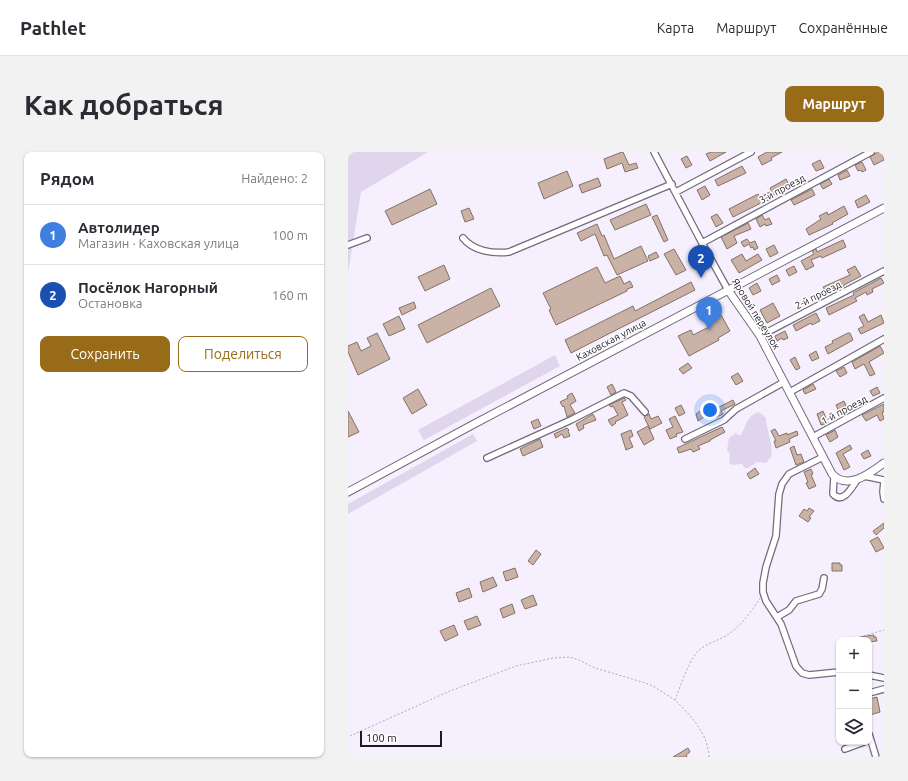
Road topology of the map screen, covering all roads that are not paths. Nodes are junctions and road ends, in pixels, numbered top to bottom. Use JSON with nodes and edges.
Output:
{"nodes":[{"id":1,"x":654,"y":152,"type":"edge"},
{"id":2,"x":751,"y":152,"type":"edge"},
{"id":3,"x":871,"y":152,"type":"edge"},
{"id":4,"x":672,"y":184,"type":"junction"},
{"id":5,"x":676,"y":192,"type":"junction"},
{"id":6,"x":884,"y":208,"type":"edge"},
{"id":7,"x":367,"y":238,"type":"dead end"},
{"id":8,"x":463,"y":238,"type":"dead end"},
{"id":9,"x":702,"y":243,"type":"junction"},
{"id":10,"x":348,"y":245,"type":"edge"},
{"id":11,"x":884,"y":271,"type":"edge"},
{"id":12,"x":728,"y":290,"type":"junction"},
{"id":13,"x":760,"y":336,"type":"junction"},
{"id":14,"x":884,"y":339,"type":"edge"},
{"id":15,"x":784,"y":382,"type":"junction"},
{"id":16,"x":790,"y":392,"type":"junction"},
{"id":17,"x":884,"y":398,"type":"edge"},
{"id":18,"x":645,"y":412,"type":"dead end"},
{"id":19,"x":813,"y":437,"type":"junction"},
{"id":20,"x":685,"y":439,"type":"dead end"},
{"id":21,"x":823,"y":457,"type":"junction"},
{"id":22,"x":487,"y":458,"type":"dead end"},
{"id":23,"x":884,"y":464,"type":"edge"},
{"id":24,"x":864,"y":476,"type":"junction"},
{"id":25,"x":834,"y":477,"type":"junction"},
{"id":26,"x":857,"y":480,"type":"junction"},
{"id":27,"x":884,"y":480,"type":"edge"},
{"id":28,"x":348,"y":492,"type":"edge"},
{"id":29,"x":884,"y":499,"type":"edge"},
{"id":30,"x":824,"y":578,"type":"dead end"},
{"id":31,"x":777,"y":617,"type":"junction"},
{"id":32,"x":836,"y":672,"type":"edge"},
{"id":33,"x":872,"y":676,"type":"edge"},
{"id":34,"x":884,"y":678,"type":"edge"},
{"id":35,"x":884,"y":689,"type":"edge"},
{"id":36,"x":872,"y":692,"type":"edge"},
{"id":37,"x":856,"y":745,"type":"edge"},
{"id":38,"x":872,"y":745,"type":"edge"},
{"id":39,"x":845,"y":749,"type":"dead end"},
{"id":40,"x":876,"y":757,"type":"edge"}],
"edges":[{"from":1,"to":4,"type":"street","name":"Яровой переулок"},
{"from":2,"to":5,"type":"street"},
{"from":3,"to":9,"type":"street","name":"3-й проезд"},
{"from":4,"to":5,"type":"street","name":"Яровой переулок"},
{"from":4,"to":8,"type":"street"},
{"from":5,"to":9,"type":"street","name":"Яровой переулок"},
{"from":6,"to":12,"type":"main road","name":"Каховская улица"},
{"from":7,"to":10,"type":"street"},
{"from":9,"to":12,"type":"street","name":"Яровой переулок"},
{"from":11,"to":13,"type":"street","name":"2-й проезд"},
{"from":12,"to":13,"type":"main road","name":"Яровой переулок"},
{"from":12,"to":28,"type":"main road","name":"Каховская улица"},
{"from":13,"to":15,"type":"main road","name":"Яровой переулок"},
{"from":14,"to":16,"type":"street"},
{"from":15,"to":16,"type":"main road","name":"Яровой переулок"},
{"from":15,"to":20,"type":"street"},
{"from":16,"to":19,"type":"main road","name":"Яровой переулок"},
{"from":17,"to":19,"type":"street","name":"1-й проезд"},
{"from":18,"to":22,"type":"street"},
{"from":19,"to":21,"type":"main road","name":"Яровой переулок"},
{"from":21,"to":25,"type":"main road","name":"Яровой переулок"},
{"from":21,"to":31,"type":"street"},
{"from":23,"to":24,"type":"main road"},
{"from":24,"to":26,"type":"main road"},
{"from":24,"to":27,"type":"street"},
{"from":25,"to":26,"type":"main road"},
{"from":25,"to":26,"type":"street"},
{"from":27,"to":29,"type":"street"},
{"from":30,"to":31,"type":"street"},
{"from":31,"to":32,"type":"street"},
{"from":33,"to":34,"type":"street"},
{"from":35,"to":36,"type":"street"},
{"from":37,"to":39,"type":"street"},
{"from":38,"to":40,"type":"street"}]}
